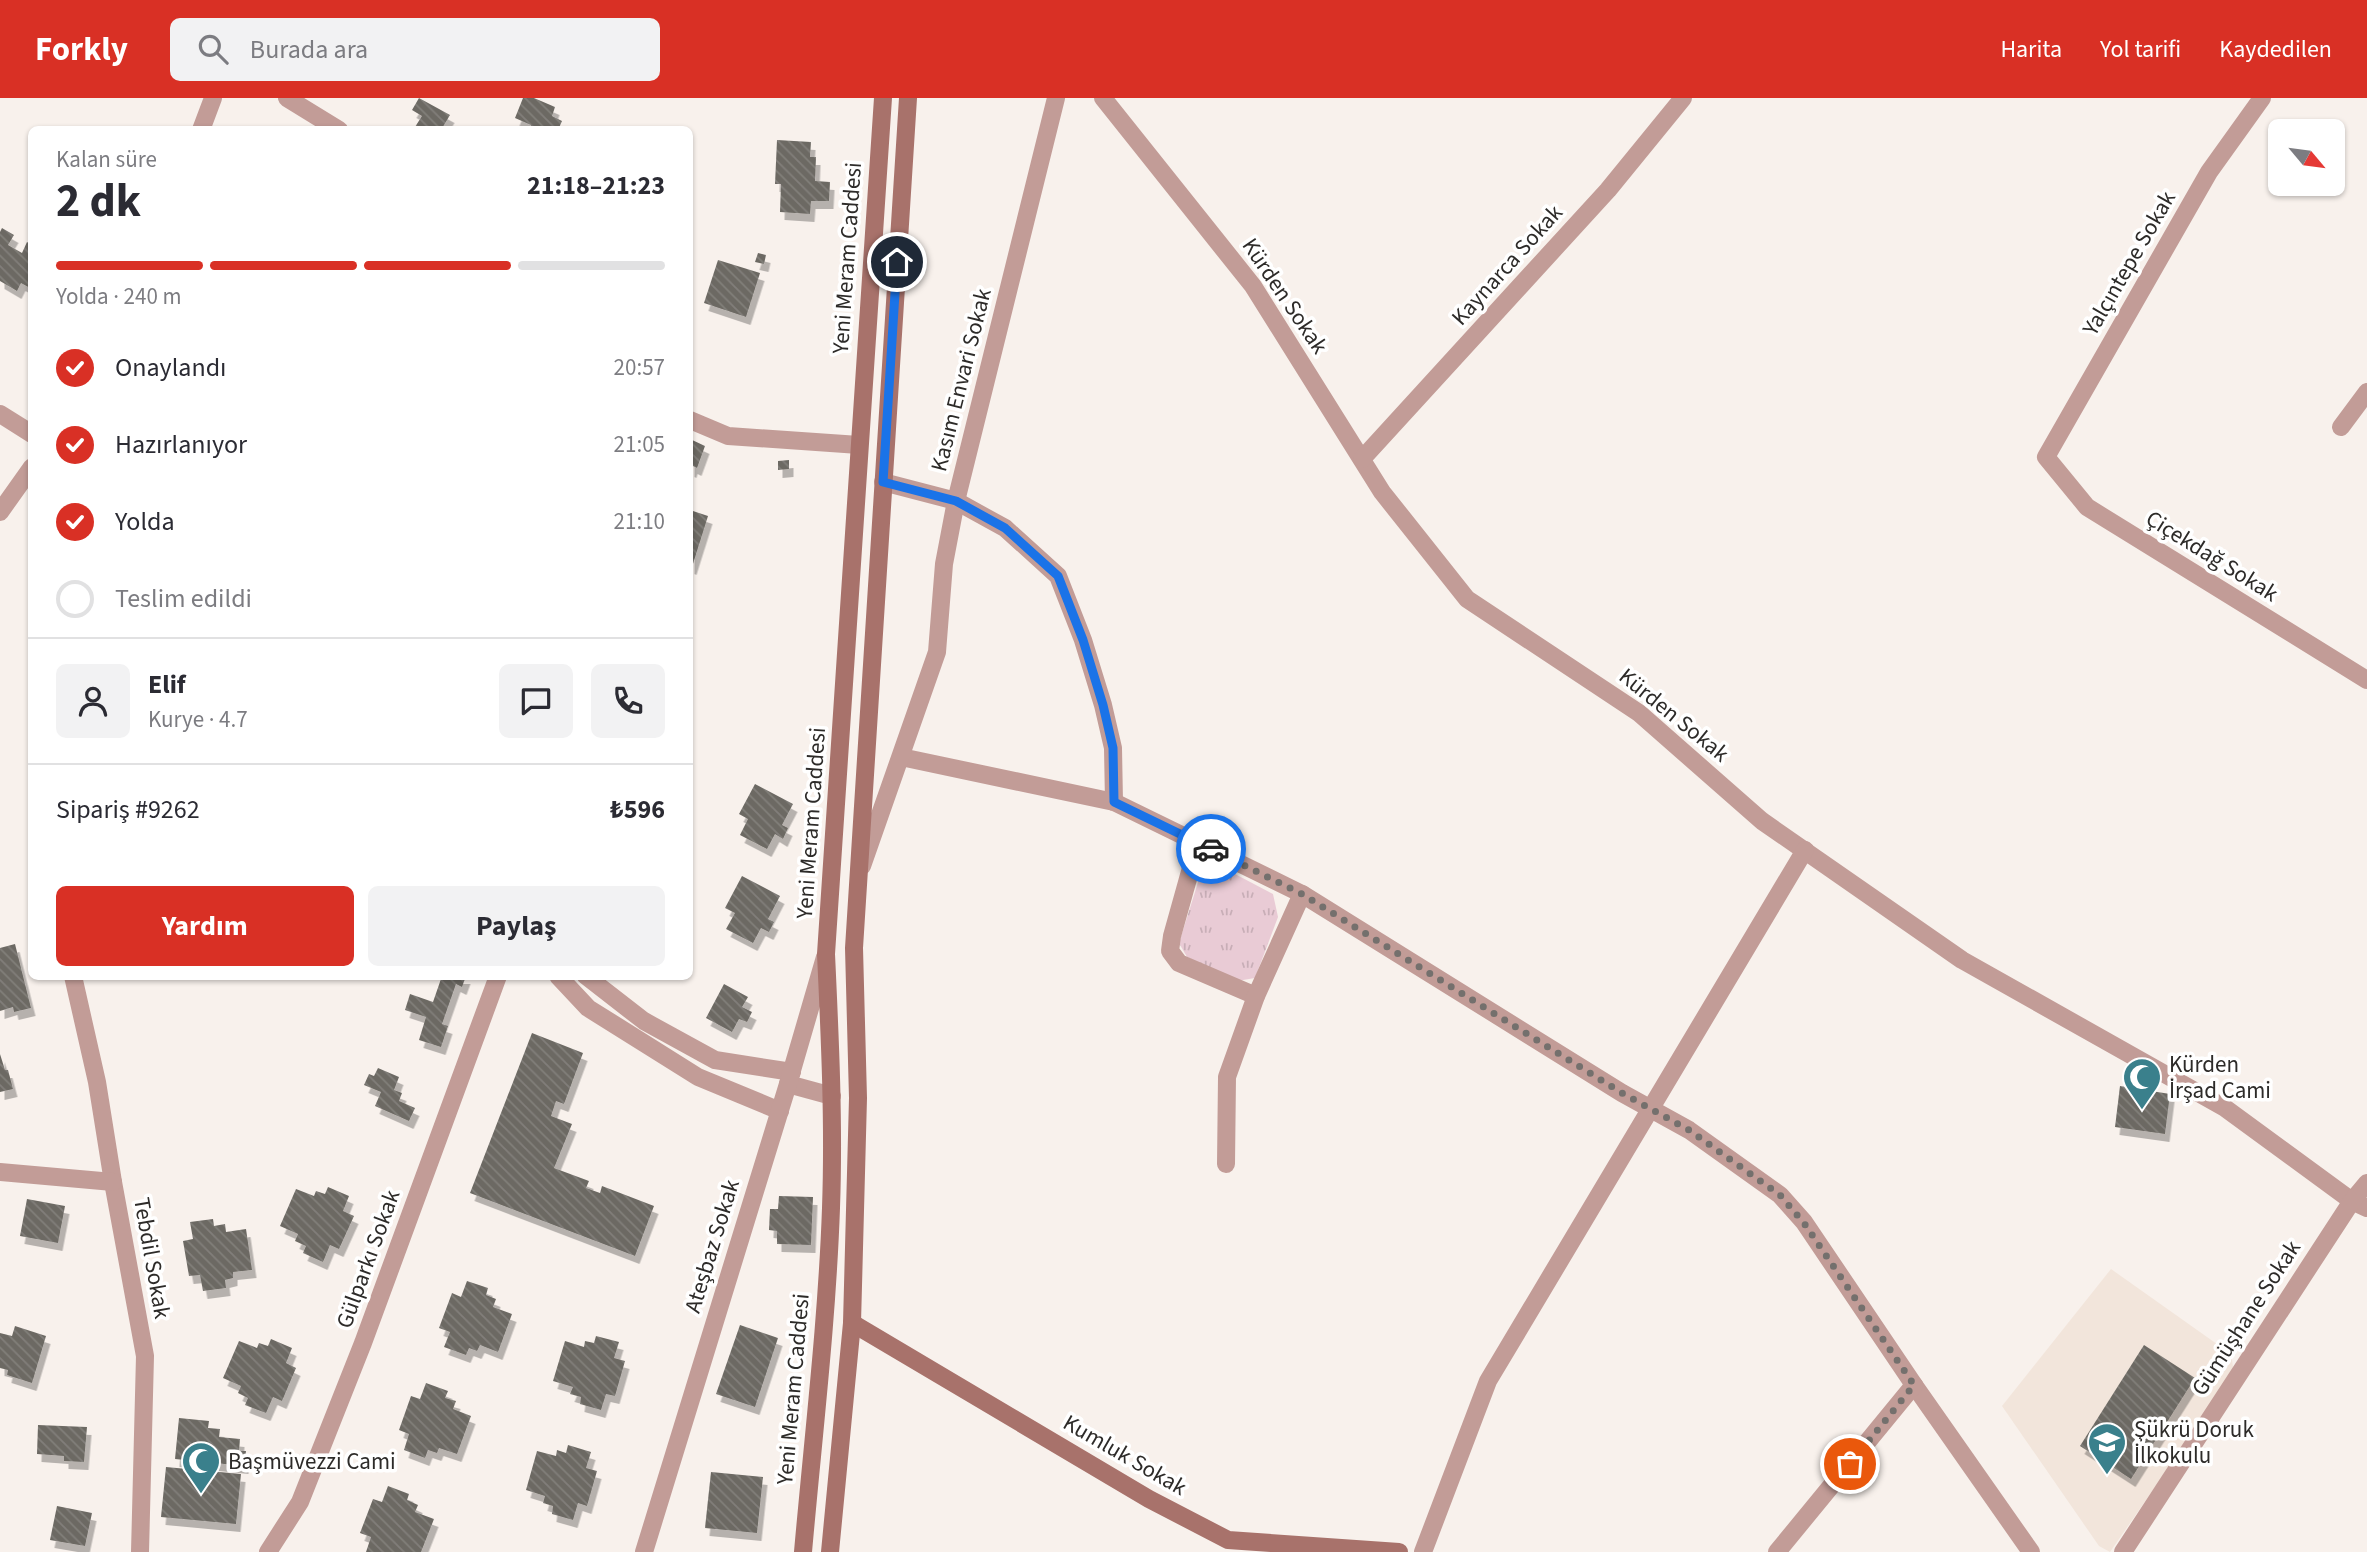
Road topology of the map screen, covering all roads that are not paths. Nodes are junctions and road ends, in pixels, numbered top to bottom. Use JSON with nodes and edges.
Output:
{"nodes":[{"id":1,"x":213,"y":98,"type":"edge"},
{"id":2,"x":287,"y":98,"type":"edge"},
{"id":3,"x":883,"y":98,"type":"edge"},
{"id":4,"x":908,"y":98,"type":"edge"},
{"id":5,"x":1056,"y":98,"type":"edge"},
{"id":6,"x":1103,"y":98,"type":"edge"},
{"id":7,"x":1683,"y":98,"type":"edge"},
{"id":8,"x":2262,"y":98,"type":"edge"},
{"id":9,"x":202,"y":126,"type":"edge"},
{"id":10,"x":332,"y":126,"type":"edge"},
{"id":11,"x":2367,"y":392,"type":"edge"},
{"id":12,"x":0,"y":414,"type":"edge"},
{"id":13,"x":693,"y":421,"type":"edge"},
{"id":14,"x":2342,"y":428,"type":"dead end"},
{"id":15,"x":28,"y":432,"type":"edge"},
{"id":16,"x":859,"y":445,"type":"junction"},
{"id":17,"x":2046,"y":457,"type":"joint"},
{"id":18,"x":1362,"y":459,"type":"junction"},
{"id":19,"x":28,"y":473,"type":"edge"},
{"id":20,"x":883,"y":482,"type":"junction"},
{"id":21,"x":956,"y":501,"type":"junction"},
{"id":22,"x":0,"y":512,"type":"edge"},
{"id":23,"x":2367,"y":680,"type":"edge"},
{"id":24,"x":901,"y":757,"type":"junction"},
{"id":25,"x":1114,"y":802,"type":"junction"},
{"id":26,"x":1198,"y":843,"type":"junction"},
{"id":27,"x":1805,"y":850,"type":"junction"},
{"id":28,"x":859,"y":874,"type":"junction"},
{"id":29,"x":1302,"y":894,"type":"junction"},
{"id":30,"x":826,"y":954,"type":"junction"},
{"id":31,"x":74,"y":980,"type":"edge"},
{"id":32,"x":497,"y":980,"type":"edge"},
{"id":33,"x":562,"y":980,"type":"edge"},
{"id":34,"x":591,"y":980,"type":"edge"},
{"id":35,"x":1256,"y":996,"type":"junction"},
{"id":36,"x":790,"y":1078,"type":"junction"},
{"id":37,"x":832,"y":1096,"type":"junction"},
{"id":38,"x":1652,"y":1108,"type":"junction"},
{"id":39,"x":779,"y":1111,"type":"junction"},
{"id":40,"x":1226,"y":1164,"type":"dead end"},
{"id":41,"x":0,"y":1172,"type":"edge"},
{"id":42,"x":113,"y":1182,"type":"junction"},
{"id":43,"x":2367,"y":1183,"type":"edge"},
{"id":44,"x":2360,"y":1205,"type":"edge"},
{"id":45,"x":852,"y":1323,"type":"junction"},
{"id":46,"x":1914,"y":1385,"type":"junction"},
{"id":47,"x":1227,"y":1546,"type":"edge"},
{"id":48,"x":140,"y":1552,"type":"edge"},
{"id":49,"x":268,"y":1552,"type":"edge"},
{"id":50,"x":644,"y":1552,"type":"edge"},
{"id":51,"x":803,"y":1552,"type":"edge"},
{"id":52,"x":830,"y":1552,"type":"edge"},
{"id":53,"x":1399,"y":1552,"type":"edge"},
{"id":54,"x":1423,"y":1552,"type":"edge"},
{"id":55,"x":1777,"y":1552,"type":"edge"},
{"id":56,"x":2031,"y":1552,"type":"edge"},
{"id":57,"x":2123,"y":1552,"type":"edge"}],
"edges":[{"from":1,"to":9,"type":"street"},
{"from":2,"to":10,"type":"street"},
{"from":3,"to":16,"type":"main road","name":"Yeni Meram Caddesi"},
{"from":4,"to":20,"type":"main road"},
{"from":5,"to":21,"type":"street","name":"Kasım Envari Sokak"},
{"from":6,"to":18,"type":"street","name":"Kürden Sokak"},
{"from":7,"to":18,"type":"street","name":"Kaynarca Sokak"},
{"from":8,"to":17,"type":"street","name":"Yalçıntepe Sokak"},
{"from":11,"to":14,"type":"street"},
{"from":12,"to":15,"type":"street"},
{"from":13,"to":16,"type":"street"},
{"from":16,"to":30,"type":"main road","name":"Yeni Meram Caddesi"},
{"from":17,"to":23,"type":"street","name":"Çiçekdağ Sokak"},
{"from":18,"to":27,"type":"street","name":"Kürden Sokak"},
{"from":19,"to":22,"type":"street"},
{"from":20,"to":21,"type":"street"},
{"from":20,"to":28,"type":"main road"},
{"from":21,"to":24,"type":"street","name":"Kasım Envari Sokak"},
{"from":21,"to":25,"type":"street"},
{"from":24,"to":25,"type":"street"},
{"from":24,"to":28,"type":"street","name":"Kasım Envari Sokak"},
{"from":25,"to":26,"type":"street"},
{"from":26,"to":29,"type":"street"},
{"from":26,"to":35,"type":"street"},
{"from":27,"to":38,"type":"street"},
{"from":27,"to":44,"type":"street","name":"Kürden Sokak"},
{"from":28,"to":45,"type":"main road"},
{"from":29,"to":35,"type":"street"},
{"from":29,"to":38,"type":"street"},
{"from":30,"to":36,"type":"street","name":"Ateşbaz Sokak"},
{"from":30,"to":37,"type":"main road","name":"Yeni Meram Caddesi"},
{"from":31,"to":42,"type":"street","name":"Tebdil Sokak"},
{"from":32,"to":49,"type":"street","name":"Gülparkı Sokak"},
{"from":33,"to":39,"type":"street"},
{"from":34,"to":36,"type":"street"},
{"from":35,"to":40,"type":"street"},
{"from":36,"to":37,"type":"street"},
{"from":36,"to":39,"type":"street","name":"Ateşbaz Sokak"},
{"from":37,"to":51,"type":"main road","name":"Yeni Meram Caddesi"},
{"from":38,"to":46,"type":"street"},
{"from":38,"to":54,"type":"street"},
{"from":39,"to":50,"type":"street","name":"Ateşbaz Sokak"},
{"from":41,"to":42,"type":"street"},
{"from":42,"to":48,"type":"street","name":"Tebdil Sokak"},
{"from":43,"to":44,"type":"street","name":"Gümüşhane Sokak"},
{"from":44,"to":57,"type":"street","name":"Gümüşhane Sokak"},
{"from":45,"to":47,"type":"main road","name":"Kumluk Sokak"},
{"from":45,"to":52,"type":"main road"},
{"from":46,"to":55,"type":"street"},
{"from":46,"to":56,"type":"street"},
{"from":47,"to":53,"type":"main road","name":"Kumluk Sokak"}]}
